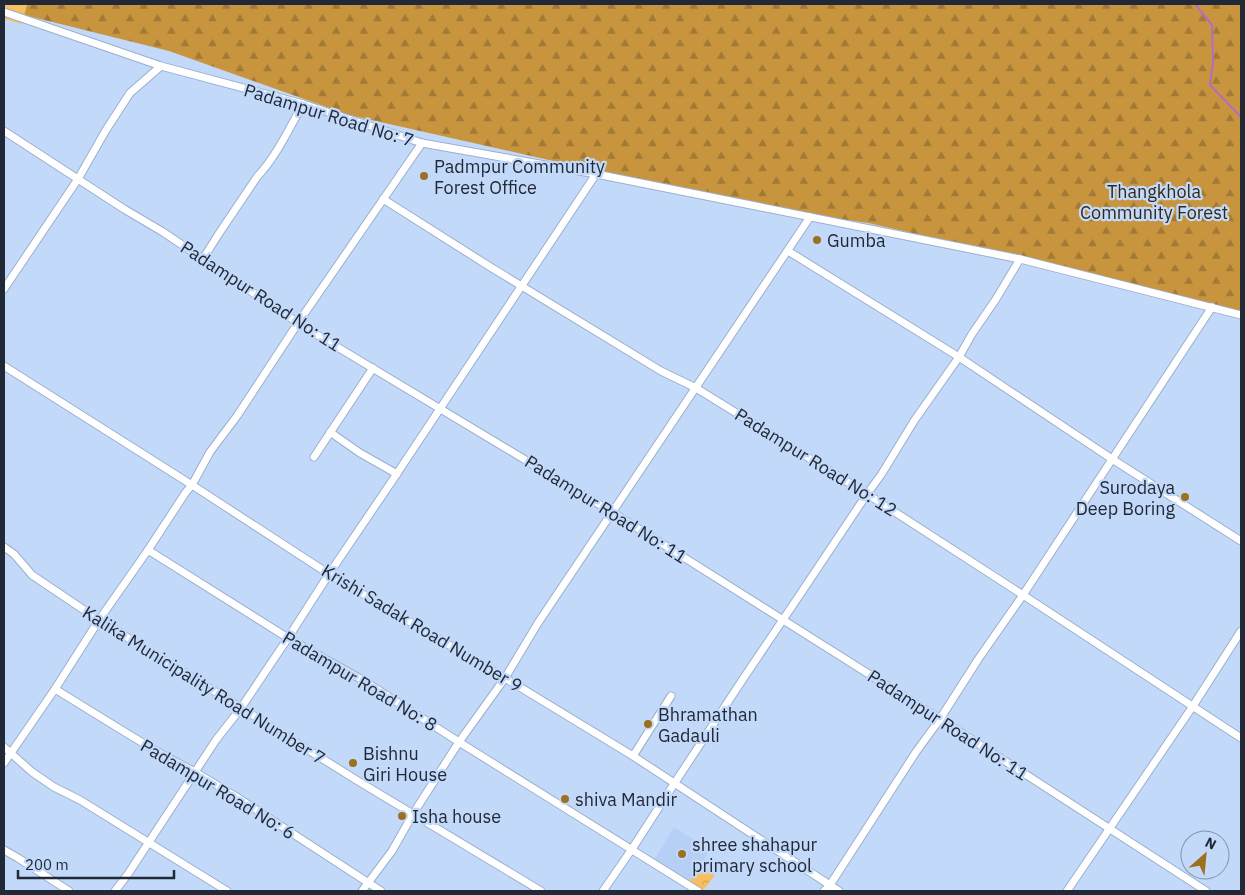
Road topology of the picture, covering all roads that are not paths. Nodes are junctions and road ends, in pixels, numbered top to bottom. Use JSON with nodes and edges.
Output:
{"nodes":[{"id":1,"x":4,"y":12,"type":"edge"},
{"id":2,"x":161,"y":66,"type":"junction"},
{"id":3,"x":303,"y":104,"type":"junction"},
{"id":4,"x":4,"y":131,"type":"edge"},
{"id":5,"x":422,"y":143,"type":"junction"},
{"id":6,"x":596,"y":174,"type":"junction"},
{"id":7,"x":78,"y":179,"type":"junction"},
{"id":8,"x":383,"y":199,"type":"junction"},
{"id":9,"x":810,"y":218,"type":"junction"},
{"id":10,"x":788,"y":251,"type":"junction"},
{"id":11,"x":1020,"y":258,"type":"junction"},
{"id":12,"x":204,"y":259,"type":"junction"},
{"id":13,"x":522,"y":286,"type":"junction"},
{"id":14,"x":4,"y":289,"type":"edge"},
{"id":15,"x":1212,"y":307,"type":"junction"},
{"id":16,"x":1241,"y":315,"type":"edge"},
{"id":17,"x":298,"y":323,"type":"junction"},
{"id":18,"x":959,"y":357,"type":"junction"},
{"id":19,"x":4,"y":366,"type":"edge"},
{"id":20,"x":372,"y":368,"type":"junction"},
{"id":21,"x":696,"y":388,"type":"junction"},
{"id":22,"x":440,"y":408,"type":"junction"},
{"id":23,"x":330,"y":432,"type":"junction"},
{"id":24,"x":314,"y":457,"type":"dead end"},
{"id":25,"x":1112,"y":459,"type":"junction"},
{"id":26,"x":397,"y":474,"type":"junction"},
{"id":27,"x":192,"y":485,"type":"junction"},
{"id":28,"x":867,"y":494,"type":"junction"},
{"id":29,"x":612,"y":512,"type":"junction"},
{"id":30,"x":1241,"y":541,"type":"edge"},
{"id":31,"x":4,"y":547,"type":"edge"},
{"id":32,"x":148,"y":550,"type":"junction"},
{"id":33,"x":329,"y":574,"type":"junction"},
{"id":34,"x":1023,"y":594,"type":"junction"},
{"id":35,"x":99,"y":620,"type":"junction"},
{"id":36,"x":783,"y":620,"type":"junction"},
{"id":37,"x":1241,"y":631,"type":"edge"},
{"id":38,"x":288,"y":638,"type":"junction"},
{"id":39,"x":505,"y":678,"type":"junction"},
{"id":40,"x":55,"y":689,"type":"junction"},
{"id":41,"x":672,"y":696,"type":"dead end"},
{"id":42,"x":1193,"y":706,"type":"junction"},
{"id":43,"x":241,"y":708,"type":"junction"},
{"id":44,"x":940,"y":719,"type":"junction"},
{"id":45,"x":1241,"y":738,"type":"edge"},
{"id":46,"x":459,"y":742,"type":"junction"},
{"id":47,"x":4,"y":747,"type":"edge"},
{"id":48,"x":10,"y":753,"type":"junction"},
{"id":49,"x":633,"y":756,"type":"junction"},
{"id":50,"x":4,"y":763,"type":"edge"},
{"id":51,"x":195,"y":772,"type":"junction"},
{"id":52,"x":674,"y":784,"type":"junction"},
{"id":53,"x":413,"y":814,"type":"junction"},
{"id":54,"x":1110,"y":830,"type":"junction"},
{"id":55,"x":148,"y":842,"type":"junction"},
{"id":56,"x":4,"y":850,"type":"edge"},
{"id":57,"x":632,"y":850,"type":"junction"},
{"id":58,"x":368,"y":884,"type":"junction"},
{"id":59,"x":830,"y":885,"type":"junction"},
{"id":60,"x":69,"y":891,"type":"edge"},
{"id":61,"x":115,"y":891,"type":"edge"},
{"id":62,"x":227,"y":891,"type":"edge"},
{"id":63,"x":362,"y":891,"type":"edge"},
{"id":64,"x":381,"y":891,"type":"edge"},
{"id":65,"x":541,"y":891,"type":"edge"},
{"id":66,"x":604,"y":891,"type":"edge"},
{"id":67,"x":698,"y":891,"type":"edge"},
{"id":68,"x":824,"y":891,"type":"edge"},
{"id":69,"x":839,"y":891,"type":"edge"},
{"id":70,"x":1068,"y":891,"type":"edge"},
{"id":71,"x":1206,"y":891,"type":"edge"}],
"edges":[{"from":1,"to":2,"type":"street","name":"Padampur Road No: 7"},
{"from":2,"to":3,"type":"street","name":"Padampur Road No: 7"},
{"from":2,"to":7,"type":"street"},
{"from":3,"to":5,"type":"street","name":"Padampur Road No: 7"},
{"from":3,"to":12,"type":"street"},
{"from":4,"to":7,"type":"street","name":"Padampur Road No: 11"},
{"from":5,"to":6,"type":"street","name":"Padampur Road No: 7"},
{"from":5,"to":8,"type":"street"},
{"from":6,"to":9,"type":"street","name":"Padampur Road No: 7"},
{"from":6,"to":13,"type":"street"},
{"from":7,"to":12,"type":"street","name":"Padampur Road No: 11"},
{"from":7,"to":14,"type":"street"},
{"from":8,"to":13,"type":"street","name":"Padampur Road No: 12"},
{"from":8,"to":17,"type":"street"},
{"from":9,"to":10,"type":"street"},
{"from":9,"to":11,"type":"street","name":"Padampur Road No: 7"},
{"from":10,"to":18,"type":"street"},
{"from":10,"to":21,"type":"street"},
{"from":11,"to":15,"type":"street","name":"Padampur Road No: 7"},
{"from":11,"to":18,"type":"street"},
{"from":12,"to":17,"type":"street","name":"Padampur Road No: 11"},
{"from":13,"to":21,"type":"street","name":"Padampur Road No: 12"},
{"from":13,"to":22,"type":"street"},
{"from":15,"to":16,"type":"street","name":"Padampur Road No: 7"},
{"from":15,"to":25,"type":"street"},
{"from":17,"to":20,"type":"street","name":"Padampur Road No: 11"},
{"from":17,"to":27,"type":"street"},
{"from":18,"to":25,"type":"street"},
{"from":18,"to":28,"type":"street"},
{"from":19,"to":27,"type":"street","name":"Krishi Sadak Road Number 9"},
{"from":20,"to":22,"type":"street","name":"Padampur Road No: 11"},
{"from":20,"to":23,"type":"street"},
{"from":21,"to":28,"type":"street","name":"Padampur Road No: 12"},
{"from":21,"to":29,"type":"street"},
{"from":22,"to":26,"type":"street"},
{"from":22,"to":29,"type":"street","name":"Padampur Road No: 11"},
{"from":23,"to":24,"type":"street"},
{"from":23,"to":26,"type":"street"},
{"from":25,"to":30,"type":"street"},
{"from":25,"to":34,"type":"street"},
{"from":26,"to":33,"type":"street"},
{"from":27,"to":32,"type":"street"},
{"from":27,"to":33,"type":"street","name":"Krishi Sadak Road Number 9"},
{"from":28,"to":34,"type":"street","name":"Padampur Road No: 12"},
{"from":28,"to":36,"type":"street"},
{"from":29,"to":36,"type":"street","name":"Padampur Road No: 11"},
{"from":29,"to":39,"type":"street"},
{"from":31,"to":35,"type":"street","name":"Kalika Municipality Road Number 7"},
{"from":32,"to":35,"type":"street"},
{"from":32,"to":38,"type":"street","name":"Padampur Road No: 8"},
{"from":33,"to":38,"type":"street"},
{"from":33,"to":39,"type":"street","name":"Krishi Sadak Road Number 9"},
{"from":34,"to":42,"type":"street","name":"Padampur Road No: 12"},
{"from":34,"to":44,"type":"street"},
{"from":35,"to":40,"type":"street"},
{"from":35,"to":43,"type":"street","name":"Kalika Municipality Road Number 7"},
{"from":36,"to":44,"type":"street","name":"Padampur Road No: 11"},
{"from":36,"to":52,"type":"street"},
{"from":37,"to":42,"type":"street"},
{"from":38,"to":43,"type":"street"},
{"from":38,"to":46,"type":"street","name":"Padampur Road No: 8"},
{"from":39,"to":46,"type":"street"},
{"from":39,"to":49,"type":"street","name":"Krishi Sadak Road Number 9"},
{"from":40,"to":48,"type":"street"},
{"from":40,"to":51,"type":"street","name":"Padampur Road No: 6"},
{"from":41,"to":49,"type":"street"},
{"from":42,"to":45,"type":"street","name":"Padampur Road No: 12"},
{"from":42,"to":54,"type":"street"},
{"from":43,"to":51,"type":"street"},
{"from":43,"to":53,"type":"street","name":"Kalika Municipality Road Number 7"},
{"from":44,"to":54,"type":"street","name":"Padampur Road No: 11"},
{"from":44,"to":59,"type":"street"},
{"from":46,"to":53,"type":"street"},
{"from":46,"to":57,"type":"street","name":"Padampur Road No: 8"},
{"from":47,"to":48,"type":"street"},
{"from":48,"to":50,"type":"street"},
{"from":48,"to":55,"type":"street"},
{"from":49,"to":52,"type":"street","name":"Krishi Sadak Road Number 9"},
{"from":51,"to":55,"type":"street"},
{"from":51,"to":58,"type":"street","name":"Padampur Road No: 6"},
{"from":52,"to":57,"type":"street"},
{"from":52,"to":59,"type":"street","name":"Krishi Sadak Road Number 9"},
{"from":53,"to":58,"type":"street"},
{"from":53,"to":65,"type":"street","name":"Kalika Municipality Road Number 7"},
{"from":54,"to":70,"type":"street"},
{"from":54,"to":71,"type":"street","name":"Padampur Road No: 11"},
{"from":55,"to":61,"type":"street"},
{"from":55,"to":62,"type":"street"},
{"from":56,"to":60,"type":"street"},
{"from":57,"to":66,"type":"street"},
{"from":57,"to":67,"type":"street","name":"Padampur Road No: 8"},
{"from":58,"to":63,"type":"street"},
{"from":58,"to":64,"type":"street","name":"Padampur Road No: 6"},
{"from":59,"to":68,"type":"street"},
{"from":59,"to":69,"type":"street","name":"Krishi Sadak Road Number 9"}]}
